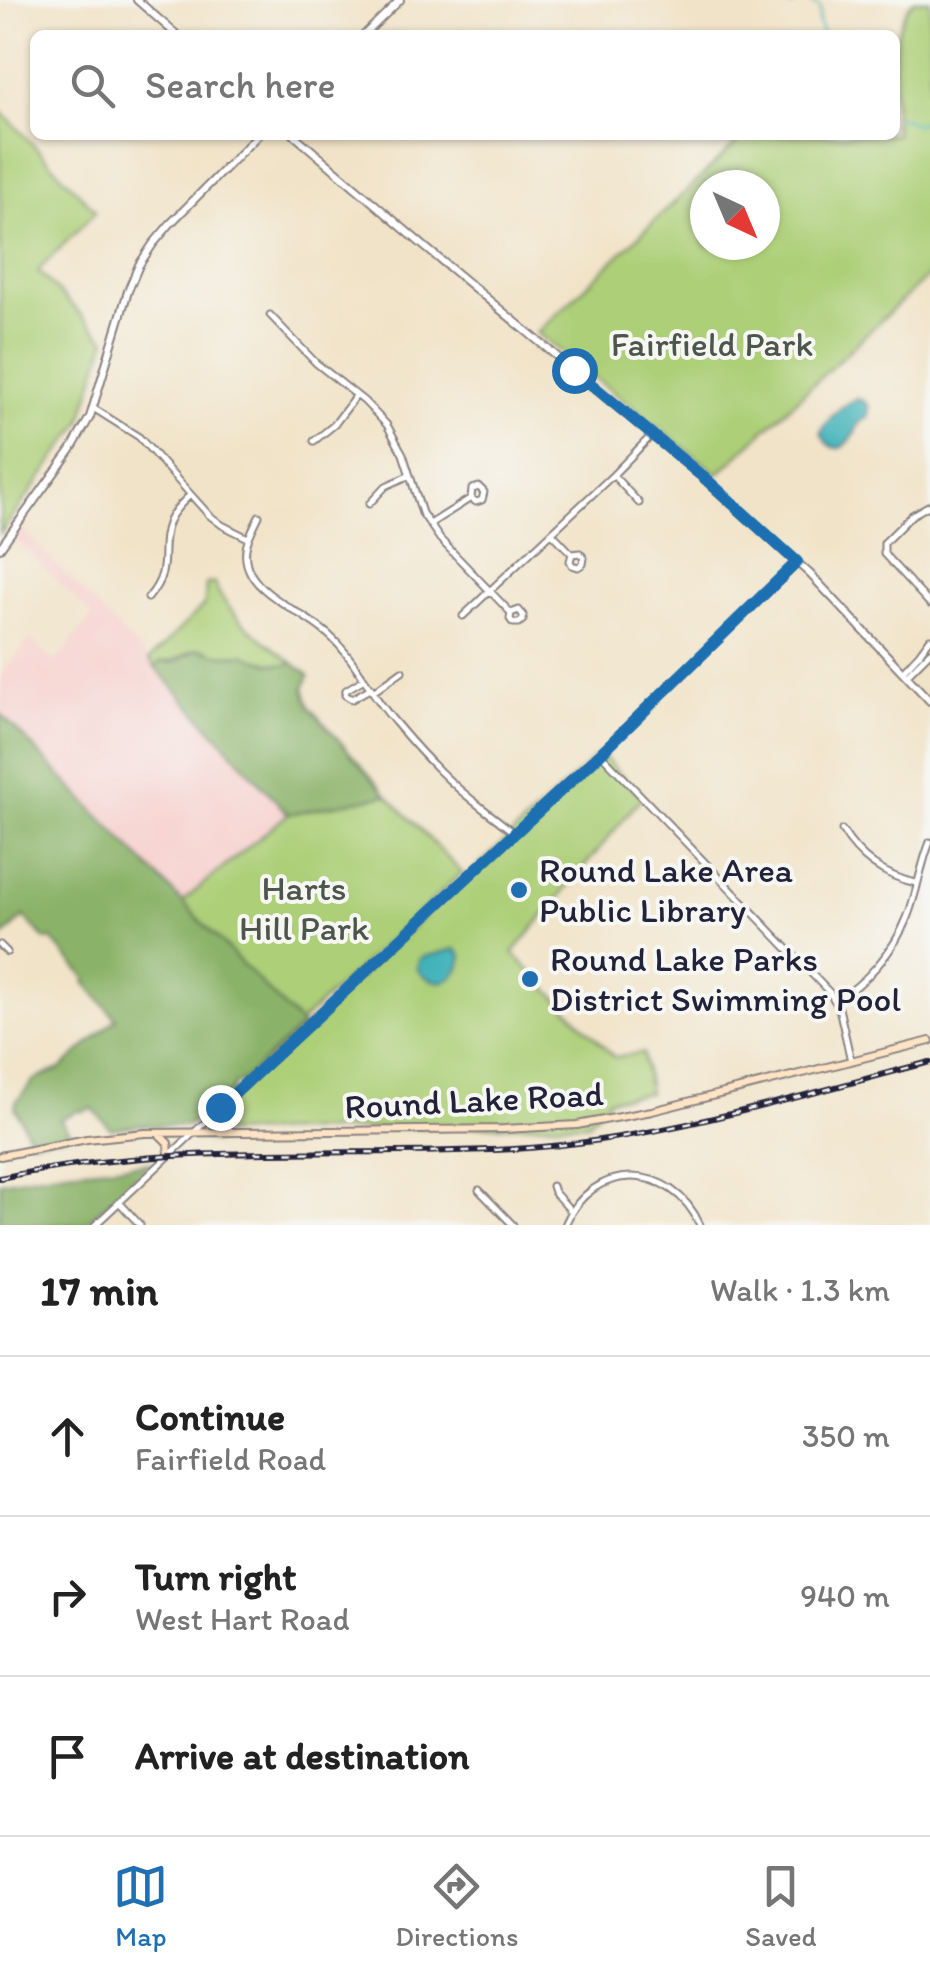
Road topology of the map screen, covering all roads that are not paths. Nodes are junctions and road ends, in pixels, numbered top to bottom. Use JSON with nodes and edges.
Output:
{"nodes":[{"id":1,"x":137,"y":0,"type":"edge"},
{"id":2,"x":400,"y":0,"type":"edge"},
{"id":3,"x":171,"y":30,"type":"edge"},
{"id":4,"x":369,"y":30,"type":"edge"},
{"id":5,"x":253,"y":140,"type":"edge"},
{"id":6,"x":300,"y":140,"type":"edge"},
{"id":7,"x":270,"y":315,"type":"dead end"},
{"id":8,"x":356,"y":396,"type":"junction"},
{"id":9,"x":93,"y":408,"type":"junction"},
{"id":10,"x":652,"y":435,"type":"junction"},
{"id":11,"x":314,"y":441,"type":"dead end"},
{"id":12,"x":410,"y":475,"type":"junction"},
{"id":13,"x":613,"y":475,"type":"junction"},
{"id":14,"x":189,"y":496,"type":"junction"},
{"id":15,"x":470,"y":498,"type":"dead end"},
{"id":16,"x":638,"y":502,"type":"dead end"},
{"id":17,"x":369,"y":504,"type":"dead end"},
{"id":18,"x":930,"y":505,"type":"edge"},
{"id":19,"x":259,"y":516,"type":"dead end"},
{"id":20,"x":430,"y":524,"type":"junction"},
{"id":21,"x":552,"y":533,"type":"junction"},
{"id":22,"x":248,"y":538,"type":"junction"},
{"id":23,"x":0,"y":548,"type":"edge"},
{"id":24,"x":572,"y":554,"type":"dead end"},
{"id":25,"x":797,"y":562,"type":"junction"},
{"id":26,"x":930,"y":589,"type":"edge"},
{"id":27,"x":490,"y":591,"type":"junction"},
{"id":28,"x":923,"y":596,"type":"junction"},
{"id":29,"x":148,"y":598,"type":"dead end"},
{"id":30,"x":930,"y":604,"type":"edge"},
{"id":31,"x":511,"y":612,"type":"dead end"},
{"id":32,"x":463,"y":616,"type":"dead end"},
{"id":33,"x":930,"y":639,"type":"edge"},
{"id":34,"x":930,"y":652,"type":"edge"},
{"id":35,"x":402,"y":671,"type":"dead end"},
{"id":36,"x":904,"y":674,"type":"junction"},
{"id":37,"x":365,"y":679,"type":"junction"},
{"id":38,"x":372,"y":690,"type":"junction"},
{"id":39,"x":930,"y":701,"type":"edge"},
{"id":40,"x":600,"y":754,"type":"junction"},
{"id":41,"x":842,"y":830,"type":"dead end"},
{"id":42,"x":514,"y":834,"type":"junction"},
{"id":43,"x":930,"y":842,"type":"edge"},
{"id":44,"x":916,"y":883,"type":"junction"},
{"id":45,"x":0,"y":946,"type":"edge"},
{"id":46,"x":7,"y":952,"type":"dead end"},
{"id":47,"x":836,"y":1002,"type":"junction"},
{"id":48,"x":930,"y":1040,"type":"edge"},
{"id":49,"x":850,"y":1061,"type":"junction"},
{"id":50,"x":220,"y":1107,"type":"junction"},
{"id":51,"x":158,"y":1133,"type":"junction"},
{"id":52,"x":190,"y":1134,"type":"junction"},
{"id":53,"x":237,"y":1134,"type":"junction"},
{"id":54,"x":169,"y":1155,"type":"junction"},
{"id":55,"x":0,"y":1156,"type":"edge"},
{"id":56,"x":552,"y":1186,"type":"dead end"},
{"id":57,"x":480,"y":1190,"type":"dead end"},
{"id":58,"x":118,"y":1202,"type":"junction"},
{"id":59,"x":571,"y":1211,"type":"junction"},
{"id":60,"x":94,"y":1225,"type":"edge"},
{"id":61,"x":140,"y":1225,"type":"edge"},
{"id":62,"x":513,"y":1225,"type":"edge"},
{"id":63,"x":565,"y":1225,"type":"edge"},
{"id":64,"x":700,"y":1225,"type":"edge"}],
"edges":[{"from":1,"to":3,"type":"street"},
{"from":2,"to":4,"type":"street"},
{"from":5,"to":9,"type":"street"},
{"from":6,"to":10,"type":"street"},
{"from":7,"to":8,"type":"street"},
{"from":8,"to":11,"type":"street"},
{"from":8,"to":12,"type":"street"},
{"from":9,"to":14,"type":"street"},
{"from":9,"to":23,"type":"street"},
{"from":10,"to":13,"type":"street"},
{"from":10,"to":25,"type":"street"},
{"from":12,"to":17,"type":"street"},
{"from":12,"to":20,"type":"street"},
{"from":13,"to":16,"type":"street"},
{"from":13,"to":21,"type":"street"},
{"from":14,"to":22,"type":"street"},
{"from":14,"to":29,"type":"street"},
{"from":15,"to":20,"type":"street"},
{"from":18,"to":28,"type":"street"},
{"from":19,"to":22,"type":"street"},
{"from":20,"to":27,"type":"street"},
{"from":21,"to":24,"type":"street"},
{"from":21,"to":27,"type":"street"},
{"from":22,"to":37,"type":"street"},
{"from":25,"to":36,"type":"street"},
{"from":25,"to":40,"type":"street"},
{"from":26,"to":28,"type":"street"},
{"from":27,"to":31,"type":"street"},
{"from":27,"to":32,"type":"street"},
{"from":28,"to":30,"type":"street"},
{"from":33,"to":36,"type":"street"},
{"from":34,"to":36,"type":"street"},
{"from":35,"to":38,"type":"street"},
{"from":36,"to":39,"type":"street"},
{"from":37,"to":38,"type":"street"},
{"from":37,"to":38,"type":"street"},
{"from":38,"to":42,"type":"street"},
{"from":40,"to":42,"type":"street"},
{"from":40,"to":47,"type":"street"},
{"from":41,"to":44,"type":"street"},
{"from":42,"to":50,"type":"street"},
{"from":43,"to":44,"type":"street"},
{"from":44,"to":47,"type":"street"},
{"from":45,"to":46,"type":"street"},
{"from":47,"to":49,"type":"street"},
{"from":48,"to":49,"type":"main road","name":"Round Lake Road"},
{"from":49,"to":53,"type":"main road","name":"Round Lake Road"},
{"from":50,"to":52,"type":"street"},
{"from":50,"to":53,"type":"main road"},
{"from":51,"to":52,"type":"main road","name":"Round Lake Road"},
{"from":51,"to":54,"type":"main road"},
{"from":51,"to":55,"type":"main road","name":"Round Lake Road"},
{"from":52,"to":53,"type":"main road","name":"Round Lake Road"},
{"from":52,"to":54,"type":"street"},
{"from":54,"to":58,"type":"street"},
{"from":56,"to":59,"type":"street"},
{"from":57,"to":62,"type":"street"},
{"from":58,"to":60,"type":"street"},
{"from":58,"to":61,"type":"street"},
{"from":59,"to":63,"type":"street"},
{"from":59,"to":64,"type":"street"}]}
